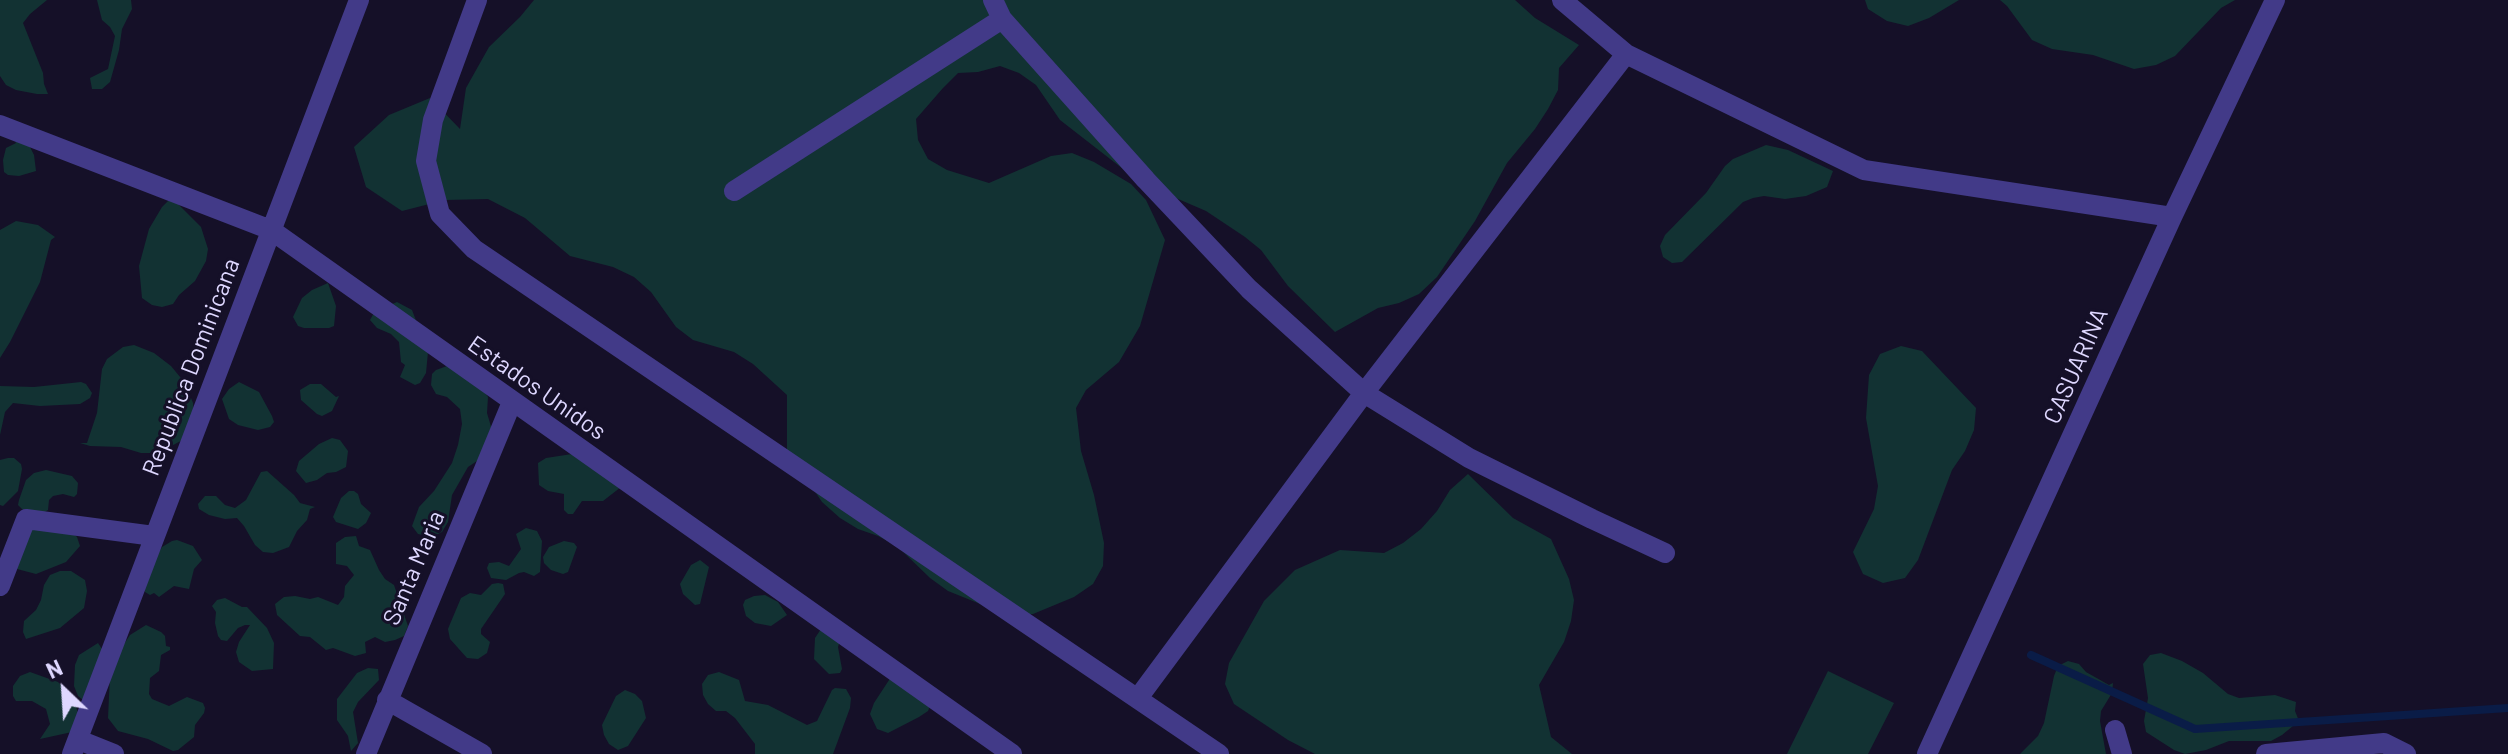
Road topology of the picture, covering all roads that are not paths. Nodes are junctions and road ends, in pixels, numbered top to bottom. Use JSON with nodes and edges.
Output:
{"nodes":[{"id":1,"x":359,"y":0,"type":"edge"},
{"id":2,"x":477,"y":0,"type":"edge"},
{"id":3,"x":1562,"y":0,"type":"edge"},
{"id":4,"x":2275,"y":0,"type":"edge"},
{"id":5,"x":998,"y":9,"type":"edge"},
{"id":6,"x":1626,"y":54,"type":"junction"},
{"id":7,"x":0,"y":125,"type":"edge"},
{"id":8,"x":734,"y":191,"type":"dead end"},
{"id":9,"x":2172,"y":217,"type":"junction"},
{"id":10,"x":271,"y":230,"type":"junction"},
{"id":11,"x":1364,"y":393,"type":"junction"},
{"id":12,"x":512,"y":402,"type":"junction"},
{"id":13,"x":154,"y":536,"type":"junction"},
{"id":14,"x":1665,"y":553,"type":"dead end"},
{"id":15,"x":0,"y":586,"type":"edge"},
{"id":16,"x":1138,"y":698,"type":"junction"},
{"id":17,"x":387,"y":700,"type":"junction"},
{"id":18,"x":2115,"y":730,"type":"dead end"},
{"id":19,"x":76,"y":747,"type":"edge"},
{"id":20,"x":114,"y":754,"type":"edge"},
{"id":21,"x":366,"y":754,"type":"edge"},
{"id":22,"x":482,"y":754,"type":"edge"},
{"id":23,"x":1012,"y":754,"type":"edge"},
{"id":24,"x":1219,"y":754,"type":"edge"},
{"id":25,"x":1927,"y":754,"type":"edge"},
{"id":26,"x":2122,"y":754,"type":"edge"},
{"id":27,"x":2266,"y":754,"type":"edge"},
{"id":28,"x":2406,"y":754,"type":"edge"}],
"edges":[{"from":1,"to":10,"type":"street","name":"Republica Dominicana"},
{"from":2,"to":16,"type":"street"},
{"from":3,"to":6,"type":"street"},
{"from":4,"to":9,"type":"street","name":"CASUARINA"},
{"from":5,"to":8,"type":"street"},
{"from":5,"to":11,"type":"street"},
{"from":6,"to":9,"type":"street"},
{"from":6,"to":11,"type":"street"},
{"from":7,"to":10,"type":"street","name":"Estados Unidos"},
{"from":9,"to":25,"type":"street","name":"CASUARINA"},
{"from":10,"to":12,"type":"street","name":"Estados Unidos"},
{"from":10,"to":13,"type":"street","name":"Republica Dominicana"},
{"from":11,"to":14,"type":"street"},
{"from":11,"to":16,"type":"street"},
{"from":12,"to":17,"type":"street","name":"Santa Maria"},
{"from":12,"to":23,"type":"street","name":"Estados Unidos"},
{"from":13,"to":15,"type":"street"},
{"from":13,"to":19,"type":"street","name":"Republica Dominicana"},
{"from":16,"to":24,"type":"street"},
{"from":17,"to":21,"type":"street","name":"Santa Maria"},
{"from":17,"to":22,"type":"street"},
{"from":18,"to":26,"type":"street"},
{"from":19,"to":20,"type":"street"},
{"from":27,"to":28,"type":"street"}]}
